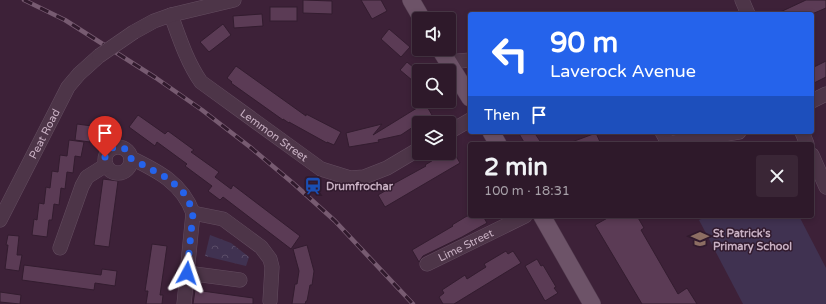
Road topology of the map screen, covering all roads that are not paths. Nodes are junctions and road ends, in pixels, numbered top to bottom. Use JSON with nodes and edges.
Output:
{"nodes":[{"id":1,"x":234,"y":0,"type":"edge"},
{"id":2,"x":411,"y":0,"type":"edge"},
{"id":3,"x":742,"y":0,"type":"edge"},
{"id":4,"x":418,"y":12,"type":"edge"},
{"id":5,"x":747,"y":12,"type":"edge"},
{"id":6,"x":171,"y":15,"type":"junction"},
{"id":7,"x":444,"y":56,"type":"edge"},
{"id":8,"x":468,"y":60,"type":"edge"},
{"id":9,"x":826,"y":94,"type":"edge"},
{"id":10,"x":468,"y":95,"type":"edge"},
{"id":11,"x":814,"y":100,"type":"edge"},
{"id":12,"x":468,"y":121,"type":"edge"},
{"id":13,"x":456,"y":128,"type":"edge"},
{"id":14,"x":720,"y":134,"type":"edge"},
{"id":15,"x":665,"y":140,"type":"edge"},
{"id":16,"x":412,"y":153,"type":"edge"},
{"id":17,"x":130,"y":158,"type":"junction"},
{"id":18,"x":814,"y":160,"type":"edge"},
{"id":19,"x":106,"y":165,"type":"junction"},
{"id":20,"x":826,"y":187,"type":"edge"},
{"id":21,"x":193,"y":213,"type":"junction"},
{"id":22,"x":521,"y":218,"type":"edge"},
{"id":23,"x":543,"y":218,"type":"edge"},
{"id":24,"x":0,"y":220,"type":"edge"},
{"id":25,"x":60,"y":248,"type":"dead end"},
{"id":26,"x":428,"y":264,"type":"dead end"},
{"id":27,"x":187,"y":273,"type":"junction"},
{"id":28,"x":240,"y":280,"type":"dead end"},
{"id":29,"x":270,"y":301,"type":"dead end"},
{"id":30,"x":184,"y":304,"type":"edge"},
{"id":31,"x":592,"y":304,"type":"edge"}],
"edges":[{"from":1,"to":6,"type":"street","name":"Peat Road"},
{"from":2,"to":4,"type":"main road"},
{"from":3,"to":5,"type":"street"},
{"from":6,"to":16,"type":"street","name":"Lemmon Street"},
{"from":6,"to":24,"type":"street","name":"Peat Road","bridge":true},
{"from":7,"to":8,"type":"street"},
{"from":7,"to":10,"type":"main road"},
{"from":9,"to":11,"type":"street"},
{"from":12,"to":13,"type":"street"},
{"from":14,"to":15,"type":"street"},
{"from":17,"to":19,"type":"street"},
{"from":17,"to":19,"type":"street"},
{"from":17,"to":21,"type":"street"},
{"from":18,"to":20,"type":"street"},
{"from":19,"to":25,"type":"street"},
{"from":21,"to":27,"type":"street"},
{"from":21,"to":29,"type":"street"},
{"from":22,"to":26,"type":"street","name":"Lime Street"},
{"from":23,"to":31,"type":"main road"},
{"from":27,"to":28,"type":"street"},
{"from":27,"to":30,"type":"street"}]}
